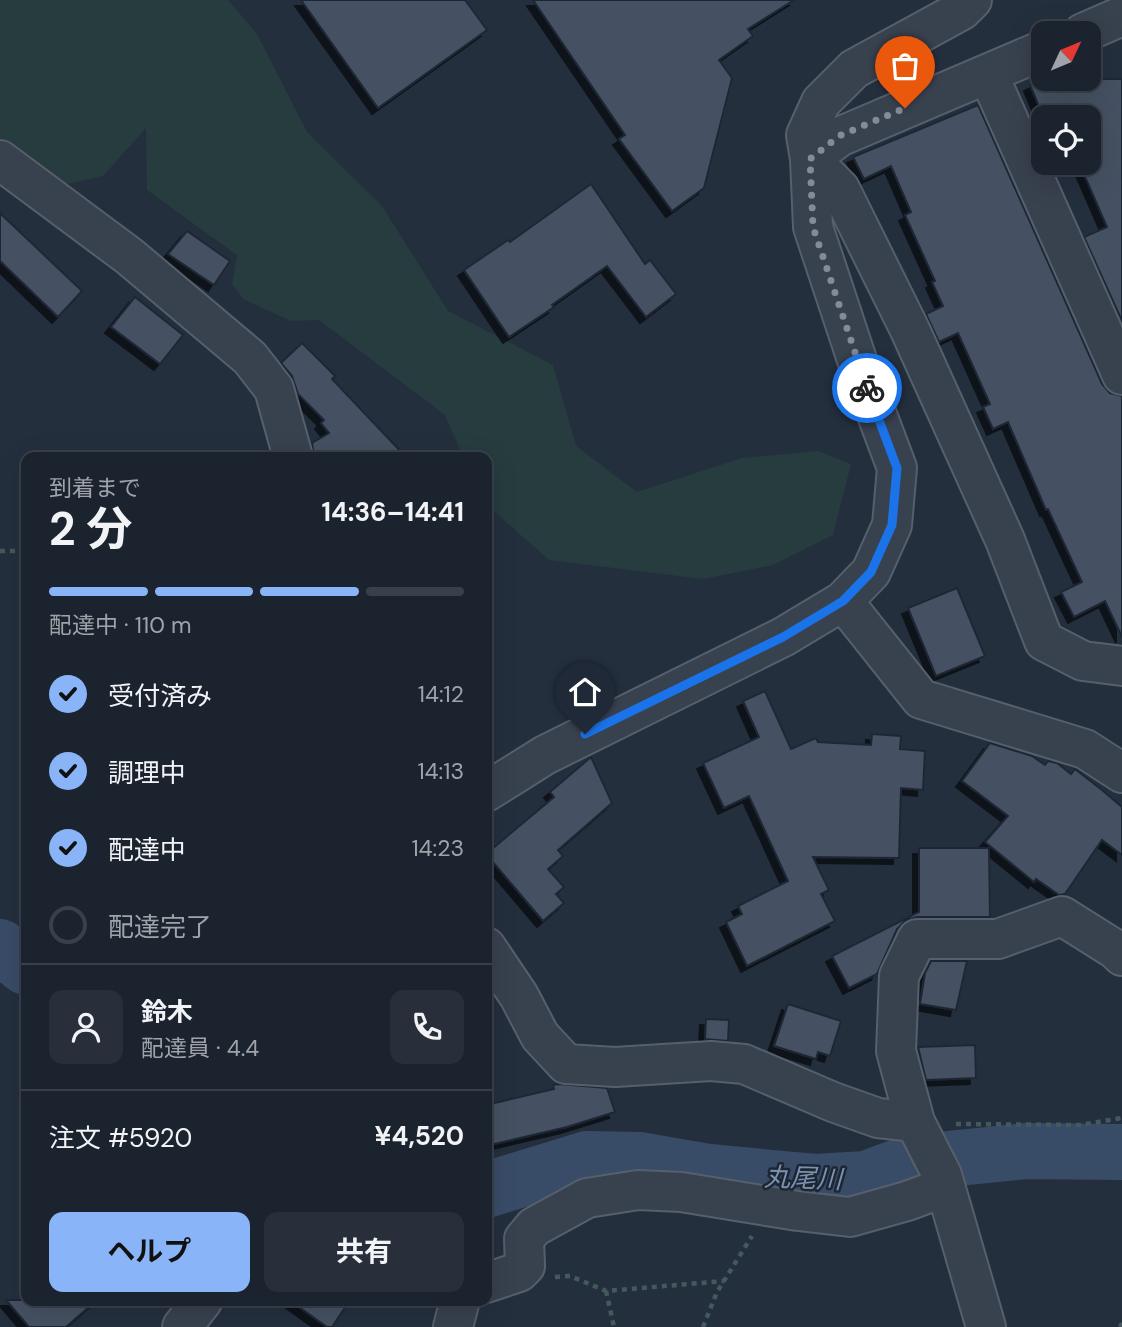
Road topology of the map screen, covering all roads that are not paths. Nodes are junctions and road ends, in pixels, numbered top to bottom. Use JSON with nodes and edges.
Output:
{"nodes":[{"id":1,"x":972,"y":0,"type":"edge"},
{"id":2,"x":1122,"y":16,"type":"edge"},
{"id":3,"x":1101,"y":25,"type":"edge"},
{"id":4,"x":1031,"y":55,"type":"edge"},
{"id":5,"x":988,"y":74,"type":"junction"},
{"id":6,"x":810,"y":159,"type":"junction"},
{"id":7,"x":0,"y":160,"type":"edge"},
{"id":8,"x":1122,"y":374,"type":"edge"},
{"id":9,"x":292,"y":452,"type":"edge"},
{"id":10,"x":843,"y":601,"type":"junction"},
{"id":11,"x":1122,"y":666,"type":"edge"},
{"id":12,"x":1122,"y":773,"type":"edge"},
{"id":13,"x":492,"y":788,"type":"edge"},
{"id":14,"x":492,"y":956,"type":"edge"},
{"id":15,"x":1122,"y":956,"type":"edge"},
{"id":16,"x":915,"y":1122,"type":"junction"},
{"id":17,"x":926,"y":1194,"type":"dead end"},
{"id":18,"x":492,"y":1281,"type":"edge"},
{"id":19,"x":198,"y":1306,"type":"edge"},
{"id":20,"x":458,"y":1306,"type":"edge"},
{"id":21,"x":182,"y":1327,"type":"edge"},
{"id":22,"x":453,"y":1327,"type":"edge"},
{"id":23,"x":986,"y":1327,"type":"edge"}],
"edges":[{"from":1,"to":6,"type":"street"},
{"from":2,"to":3,"type":"street"},
{"from":4,"to":5,"type":"street"},
{"from":5,"to":6,"type":"street"},
{"from":5,"to":8,"type":"street"},
{"from":6,"to":10,"type":"street"},
{"from":6,"to":11,"type":"street"},
{"from":7,"to":9,"type":"street"},
{"from":10,"to":12,"type":"street"},
{"from":10,"to":13,"type":"street"},
{"from":14,"to":16,"type":"street"},
{"from":15,"to":16,"type":"street"},
{"from":16,"to":23,"type":"street"},
{"from":17,"to":18,"type":"street"},
{"from":19,"to":21,"type":"street"},
{"from":20,"to":22,"type":"street"}]}
